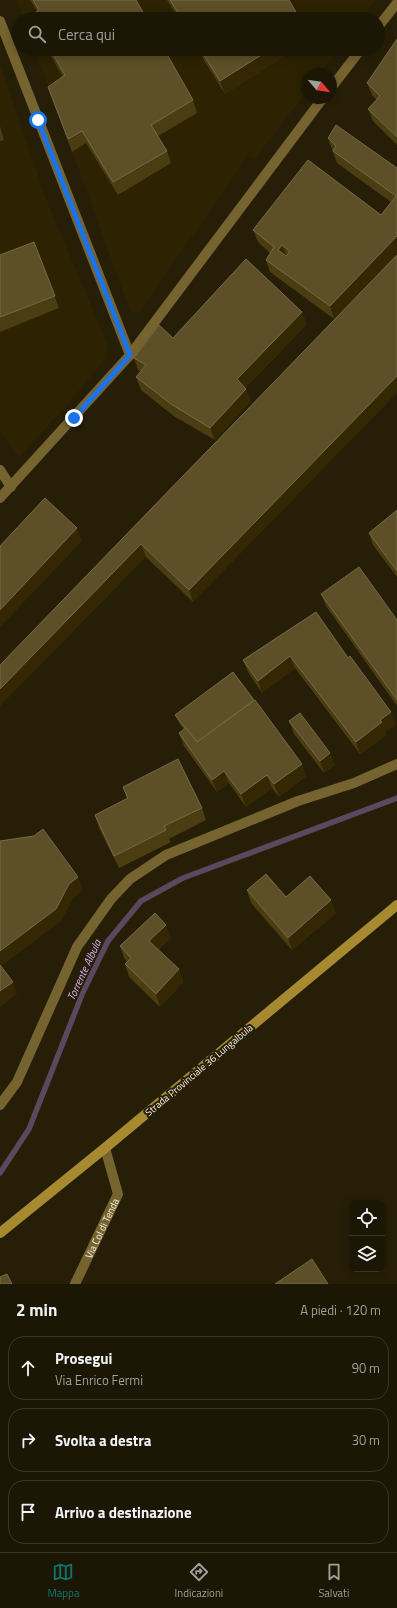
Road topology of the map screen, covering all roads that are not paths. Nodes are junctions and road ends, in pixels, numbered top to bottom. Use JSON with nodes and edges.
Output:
{"nodes":[{"id":1,"x":397,"y":3,"type":"edge"},
{"id":2,"x":385,"y":18,"type":"edge"},
{"id":3,"x":0,"y":21,"type":"edge"},
{"id":4,"x":12,"y":52,"type":"edge"},
{"id":5,"x":14,"y":56,"type":"edge"},
{"id":6,"x":356,"y":56,"type":"edge"},
{"id":7,"x":337,"y":80,"type":"edge"},
{"id":8,"x":318,"y":104,"type":"edge"},
{"id":9,"x":130,"y":355,"type":"junction"},
{"id":10,"x":0,"y":470,"type":"edge"},
{"id":11,"x":11,"y":487,"type":"junction"},
{"id":12,"x":0,"y":498,"type":"edge"},
{"id":13,"x":397,"y":764,"type":"edge"},
{"id":14,"x":397,"y":905,"type":"edge"},
{"id":15,"x":0,"y":1105,"type":"edge"},
{"id":16,"x":105,"y":1148,"type":"junction"},
{"id":17,"x":0,"y":1233,"type":"edge"},
{"id":18,"x":75,"y":1284,"type":"edge"}],
"edges":[{"from":1,"to":2,"type":"street"},
{"from":3,"to":4,"type":"street"},
{"from":5,"to":9,"type":"street"},
{"from":6,"to":7,"type":"street"},
{"from":8,"to":9,"type":"street"},
{"from":9,"to":11,"type":"street"},
{"from":10,"to":11,"type":"street"},
{"from":11,"to":12,"type":"street"},
{"from":13,"to":15,"type":"street"},
{"from":14,"to":16,"type":"main road","name":"Strada Provinciale 36 Lungalbula"},
{"from":16,"to":17,"type":"main road","name":"Strada Provinciale 36 Lungalbula"},
{"from":16,"to":18,"type":"street","name":"Via Col di Tenda"}]}
